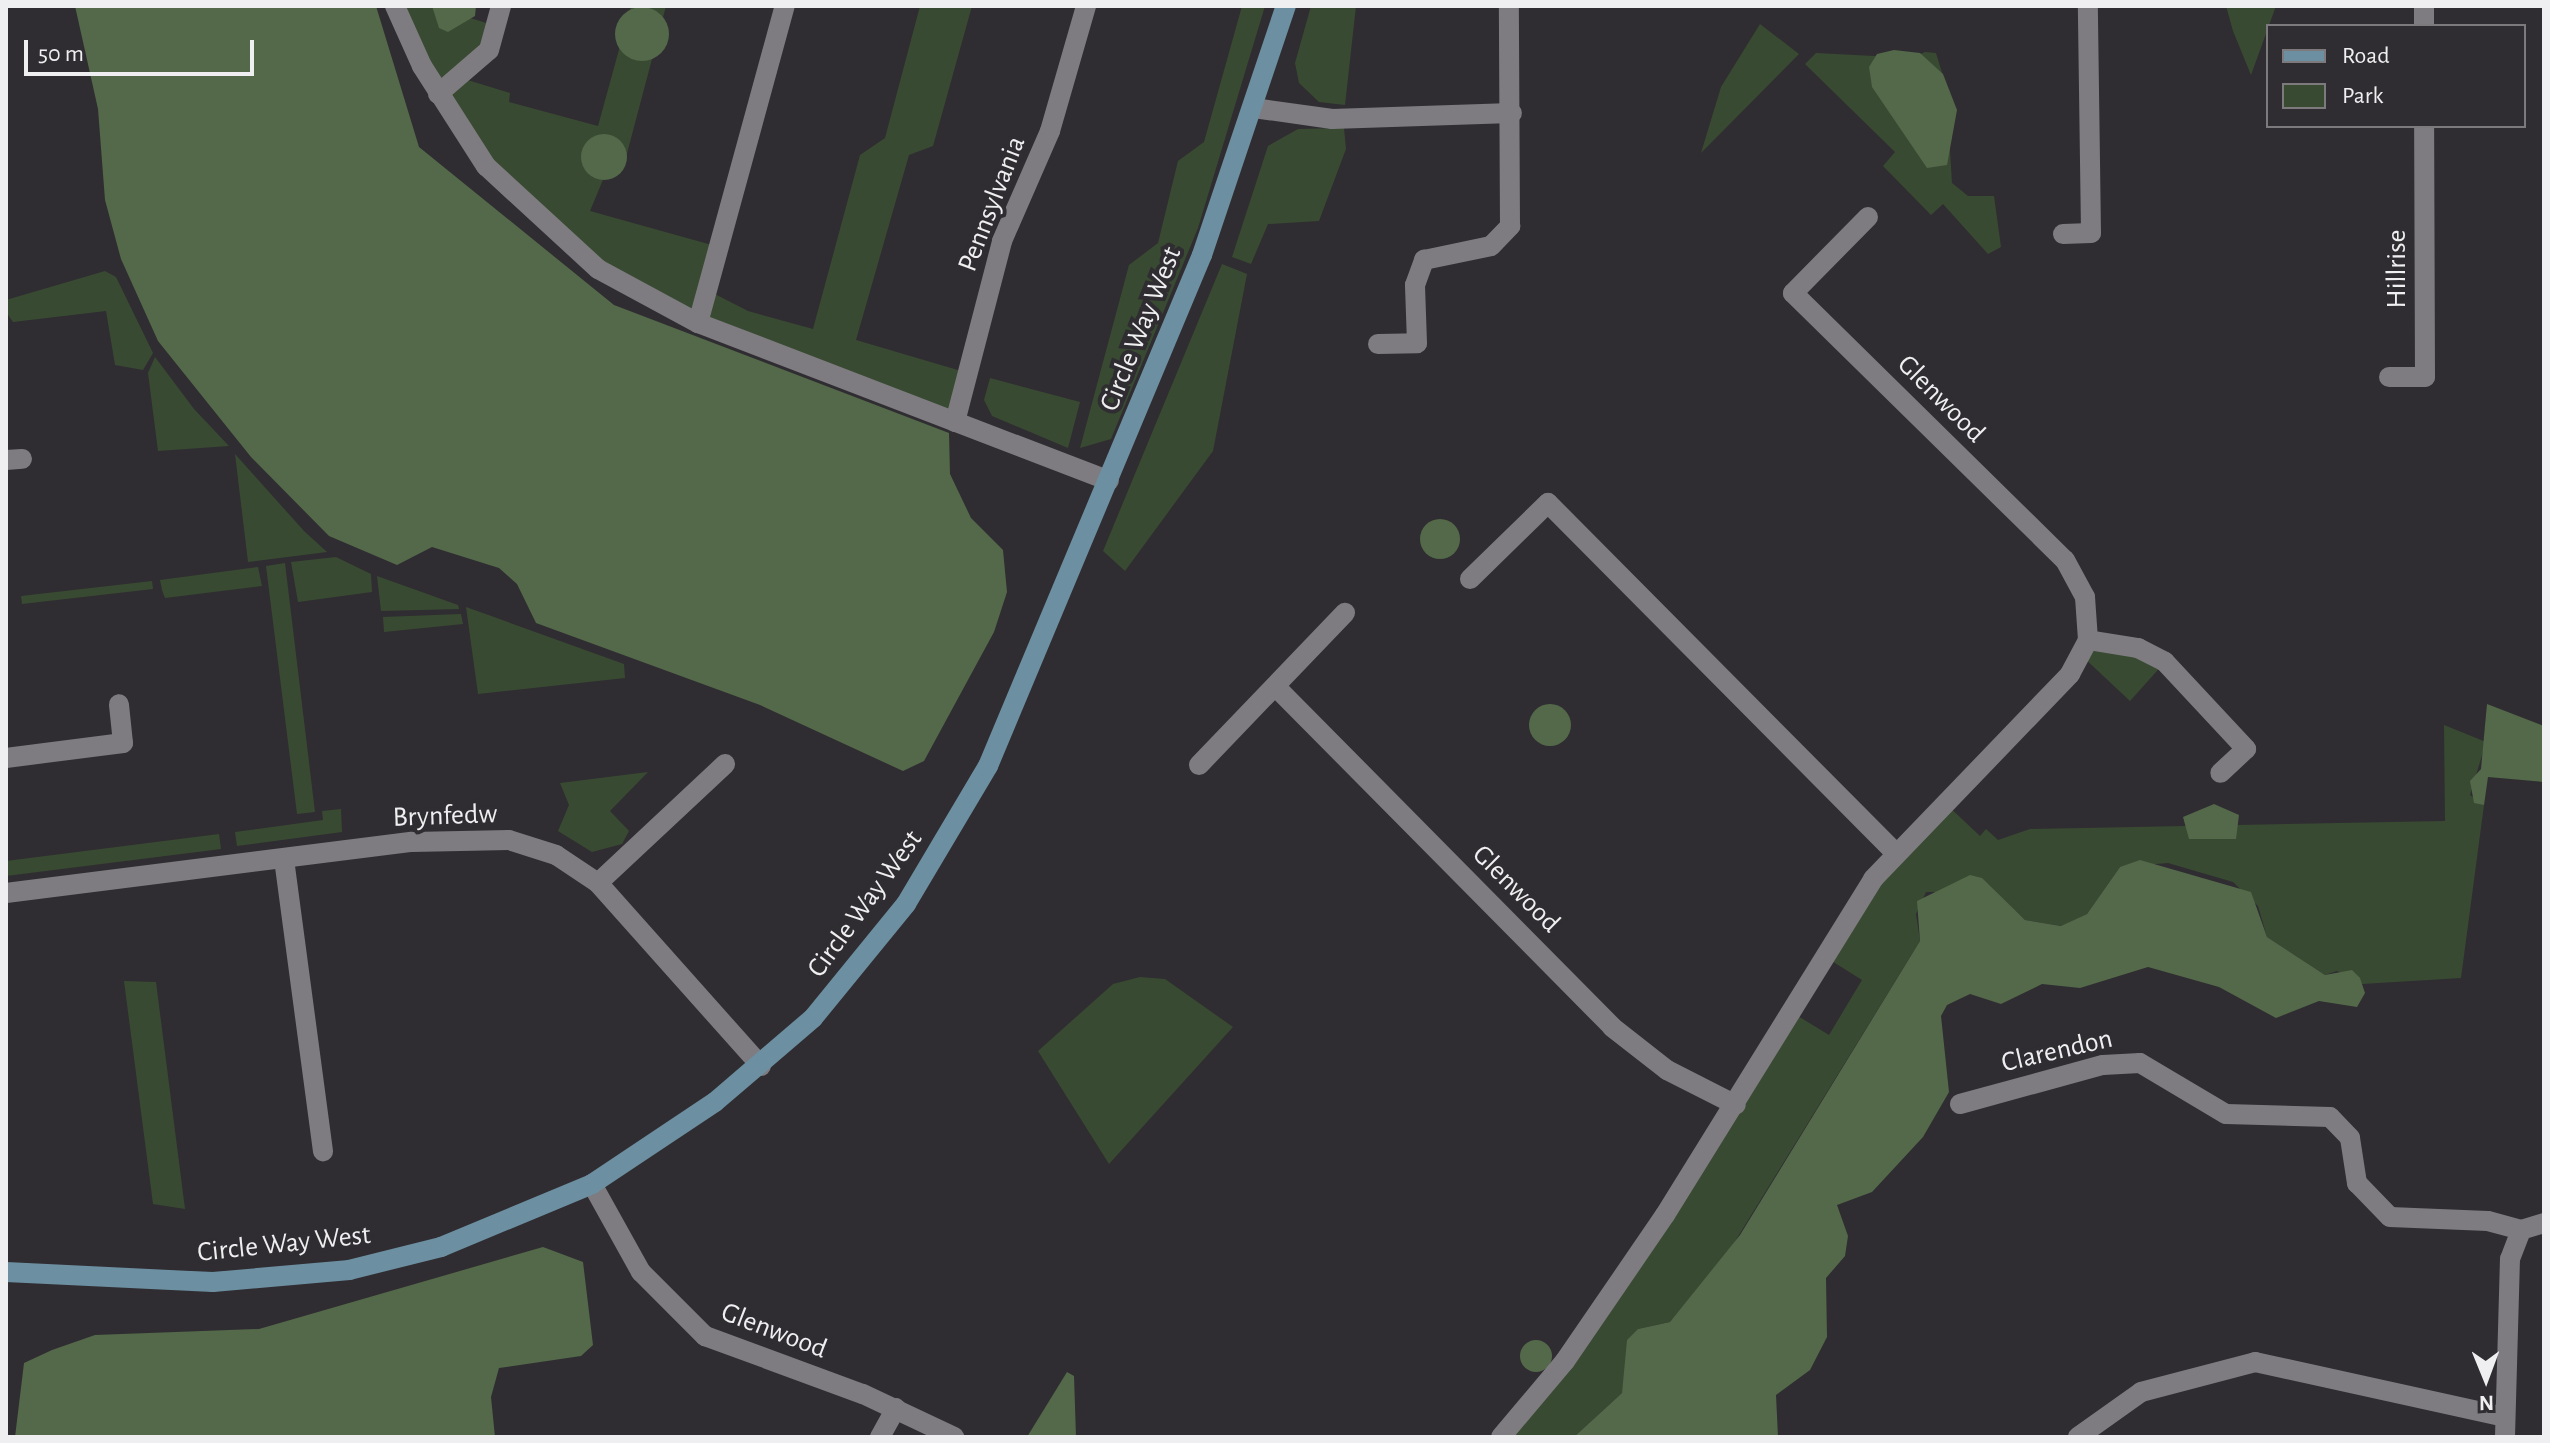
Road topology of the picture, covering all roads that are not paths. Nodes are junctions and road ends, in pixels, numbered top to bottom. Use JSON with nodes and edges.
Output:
{"nodes":[{"id":1,"x":395,"y":6,"type":"edge"},
{"id":2,"x":501,"y":6,"type":"edge"},
{"id":3,"x":785,"y":6,"type":"edge"},
{"id":4,"x":1086,"y":6,"type":"edge"},
{"id":5,"x":1286,"y":6,"type":"edge"},
{"id":6,"x":1509,"y":6,"type":"edge"},
{"id":7,"x":2088,"y":6,"type":"edge"},
{"id":8,"x":438,"y":94,"type":"junction"},
{"id":9,"x":1254,"y":108,"type":"junction"},
{"id":10,"x":1512,"y":113,"type":"junction"},
{"id":11,"x":2424,"y":128,"type":"edge"},
{"id":12,"x":1868,"y":217,"type":"dead end"},
{"id":13,"x":2063,"y":234,"type":"dead end"},
{"id":14,"x":698,"y":323,"type":"junction"},
{"id":15,"x":1378,"y":344,"type":"dead end"},
{"id":16,"x":2389,"y":377,"type":"dead end"},
{"id":17,"x":955,"y":422,"type":"junction"},
{"id":18,"x":1109,"y":481,"type":"junction"},
{"id":19,"x":1470,"y":579,"type":"dead end"},
{"id":20,"x":1345,"y":613,"type":"dead end"},
{"id":21,"x":2088,"y":640,"type":"junction"},
{"id":22,"x":1276,"y":687,"type":"junction"},
{"id":23,"x":119,"y":704,"type":"dead end"},
{"id":24,"x":6,"y":758,"type":"edge"},
{"id":25,"x":725,"y":764,"type":"dead end"},
{"id":26,"x":1199,"y":765,"type":"dead end"},
{"id":27,"x":2220,"y":773,"type":"dead end"},
{"id":28,"x":1894,"y":851,"type":"junction"},
{"id":29,"x":284,"y":859,"type":"junction"},
{"id":30,"x":598,"y":883,"type":"junction"},
{"id":31,"x":6,"y":893,"type":"edge"},
{"id":32,"x":761,"y":1066,"type":"junction"},
{"id":33,"x":1960,"y":1104,"type":"dead end"},
{"id":34,"x":1736,"y":1105,"type":"junction"},
{"id":35,"x":323,"y":1151,"type":"dead end"},
{"id":36,"x":592,"y":1184,"type":"junction"},
{"id":37,"x":2544,"y":1223,"type":"edge"},
{"id":38,"x":2521,"y":1230,"type":"junction"},
{"id":39,"x":6,"y":1272,"type":"edge"},
{"id":40,"x":896,"y":1408,"type":"junction"},
{"id":41,"x":2505,"y":1427,"type":"edge"},
{"id":42,"x":880,"y":1437,"type":"edge"},
{"id":43,"x":954,"y":1437,"type":"edge"},
{"id":44,"x":1501,"y":1437,"type":"edge"},
{"id":45,"x":2078,"y":1437,"type":"edge"}],
"edges":[{"from":1,"to":8,"type":"street"},
{"from":2,"to":8,"type":"street"},
{"from":3,"to":14,"type":"street"},
{"from":4,"to":17,"type":"street","name":"Pennsylvania"},
{"from":5,"to":9,"type":"street","name":"Circle Way West"},
{"from":6,"to":10,"type":"street"},
{"from":7,"to":13,"type":"street"},
{"from":8,"to":14,"type":"street"},
{"from":9,"to":10,"type":"street"},
{"from":9,"to":18,"type":"street","name":"Circle Way West"},
{"from":10,"to":15,"type":"street"},
{"from":11,"to":16,"type":"street","name":"Hillrise"},
{"from":12,"to":21,"type":"street","name":"Glenwood"},
{"from":14,"to":17,"type":"street"},
{"from":17,"to":18,"type":"street"},
{"from":18,"to":32,"type":"street","name":"Circle Way West"},
{"from":19,"to":28,"type":"street"},
{"from":20,"to":22,"type":"street"},
{"from":21,"to":27,"type":"street"},
{"from":21,"to":28,"type":"street"},
{"from":22,"to":26,"type":"street"},
{"from":22,"to":34,"type":"street","name":"Glenwood"},
{"from":23,"to":24,"type":"street"},
{"from":25,"to":30,"type":"street"},
{"from":28,"to":34,"type":"street"},
{"from":29,"to":30,"type":"street","name":"Brynfedw"},
{"from":29,"to":31,"type":"street","name":"Brynfedw"},
{"from":29,"to":35,"type":"street"},
{"from":30,"to":32,"type":"street","name":"Brynfedw"},
{"from":32,"to":36,"type":"street","name":"Circle Way West"},
{"from":33,"to":38,"type":"street","name":"Clarendon"},
{"from":34,"to":44,"type":"street"},
{"from":36,"to":39,"type":"street","name":"Circle Way West"},
{"from":36,"to":40,"type":"street","name":"Glenwood"},
{"from":37,"to":38,"type":"street"},
{"from":38,"to":41,"type":"street"},
{"from":40,"to":42,"type":"street"},
{"from":40,"to":43,"type":"street","name":"Glenwood"},
{"from":41,"to":45,"type":"street"}]}
